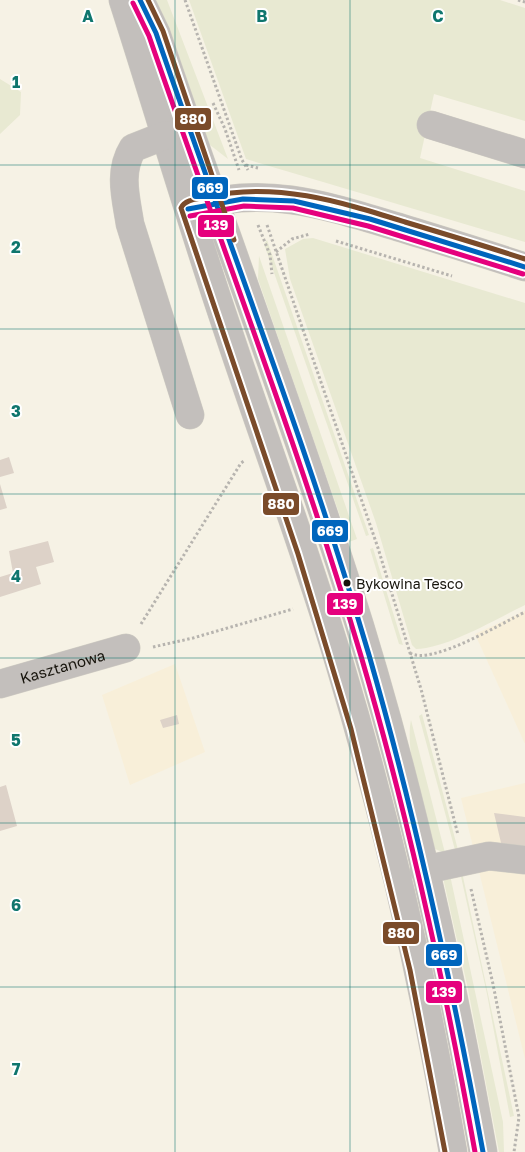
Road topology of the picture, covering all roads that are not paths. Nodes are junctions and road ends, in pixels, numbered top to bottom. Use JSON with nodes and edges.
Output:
{"nodes":[{"id":1,"x":123,"y":0,"type":"edge"},
{"id":2,"x":140,"y":0,"type":"edge"},
{"id":3,"x":431,"y":125,"type":"dead end"},
{"id":4,"x":166,"y":135,"type":"junction"},
{"id":5,"x":525,"y":154,"type":"edge"},
{"id":6,"x":201,"y":205,"type":"junction"},
{"id":7,"x":525,"y":267,"type":"edge"},
{"id":8,"x":190,"y":415,"type":"dead end"},
{"id":9,"x":126,"y":648,"type":"road end"},
{"id":10,"x":0,"y":684,"type":"edge"},
{"id":11,"x":525,"y":860,"type":"edge"},
{"id":12,"x":424,"y":870,"type":"junction"},
{"id":13,"x":452,"y":1152,"type":"edge"},
{"id":14,"x":483,"y":1152,"type":"edge"}],
"edges":[{"from":1,"to":4,"type":"street"},
{"from":2,"to":6,"type":"street"},
{"from":3,"to":5,"type":"street"},
{"from":4,"to":6,"type":"street"},
{"from":4,"to":8,"type":"street"},
{"from":6,"to":7,"type":"street"},
{"from":6,"to":12,"type":"street"},
{"from":6,"to":13,"type":"street"},
{"from":9,"to":10,"type":"street","name":"Kasztanowa"},
{"from":11,"to":12,"type":"street"},
{"from":12,"to":14,"type":"street"}]}
